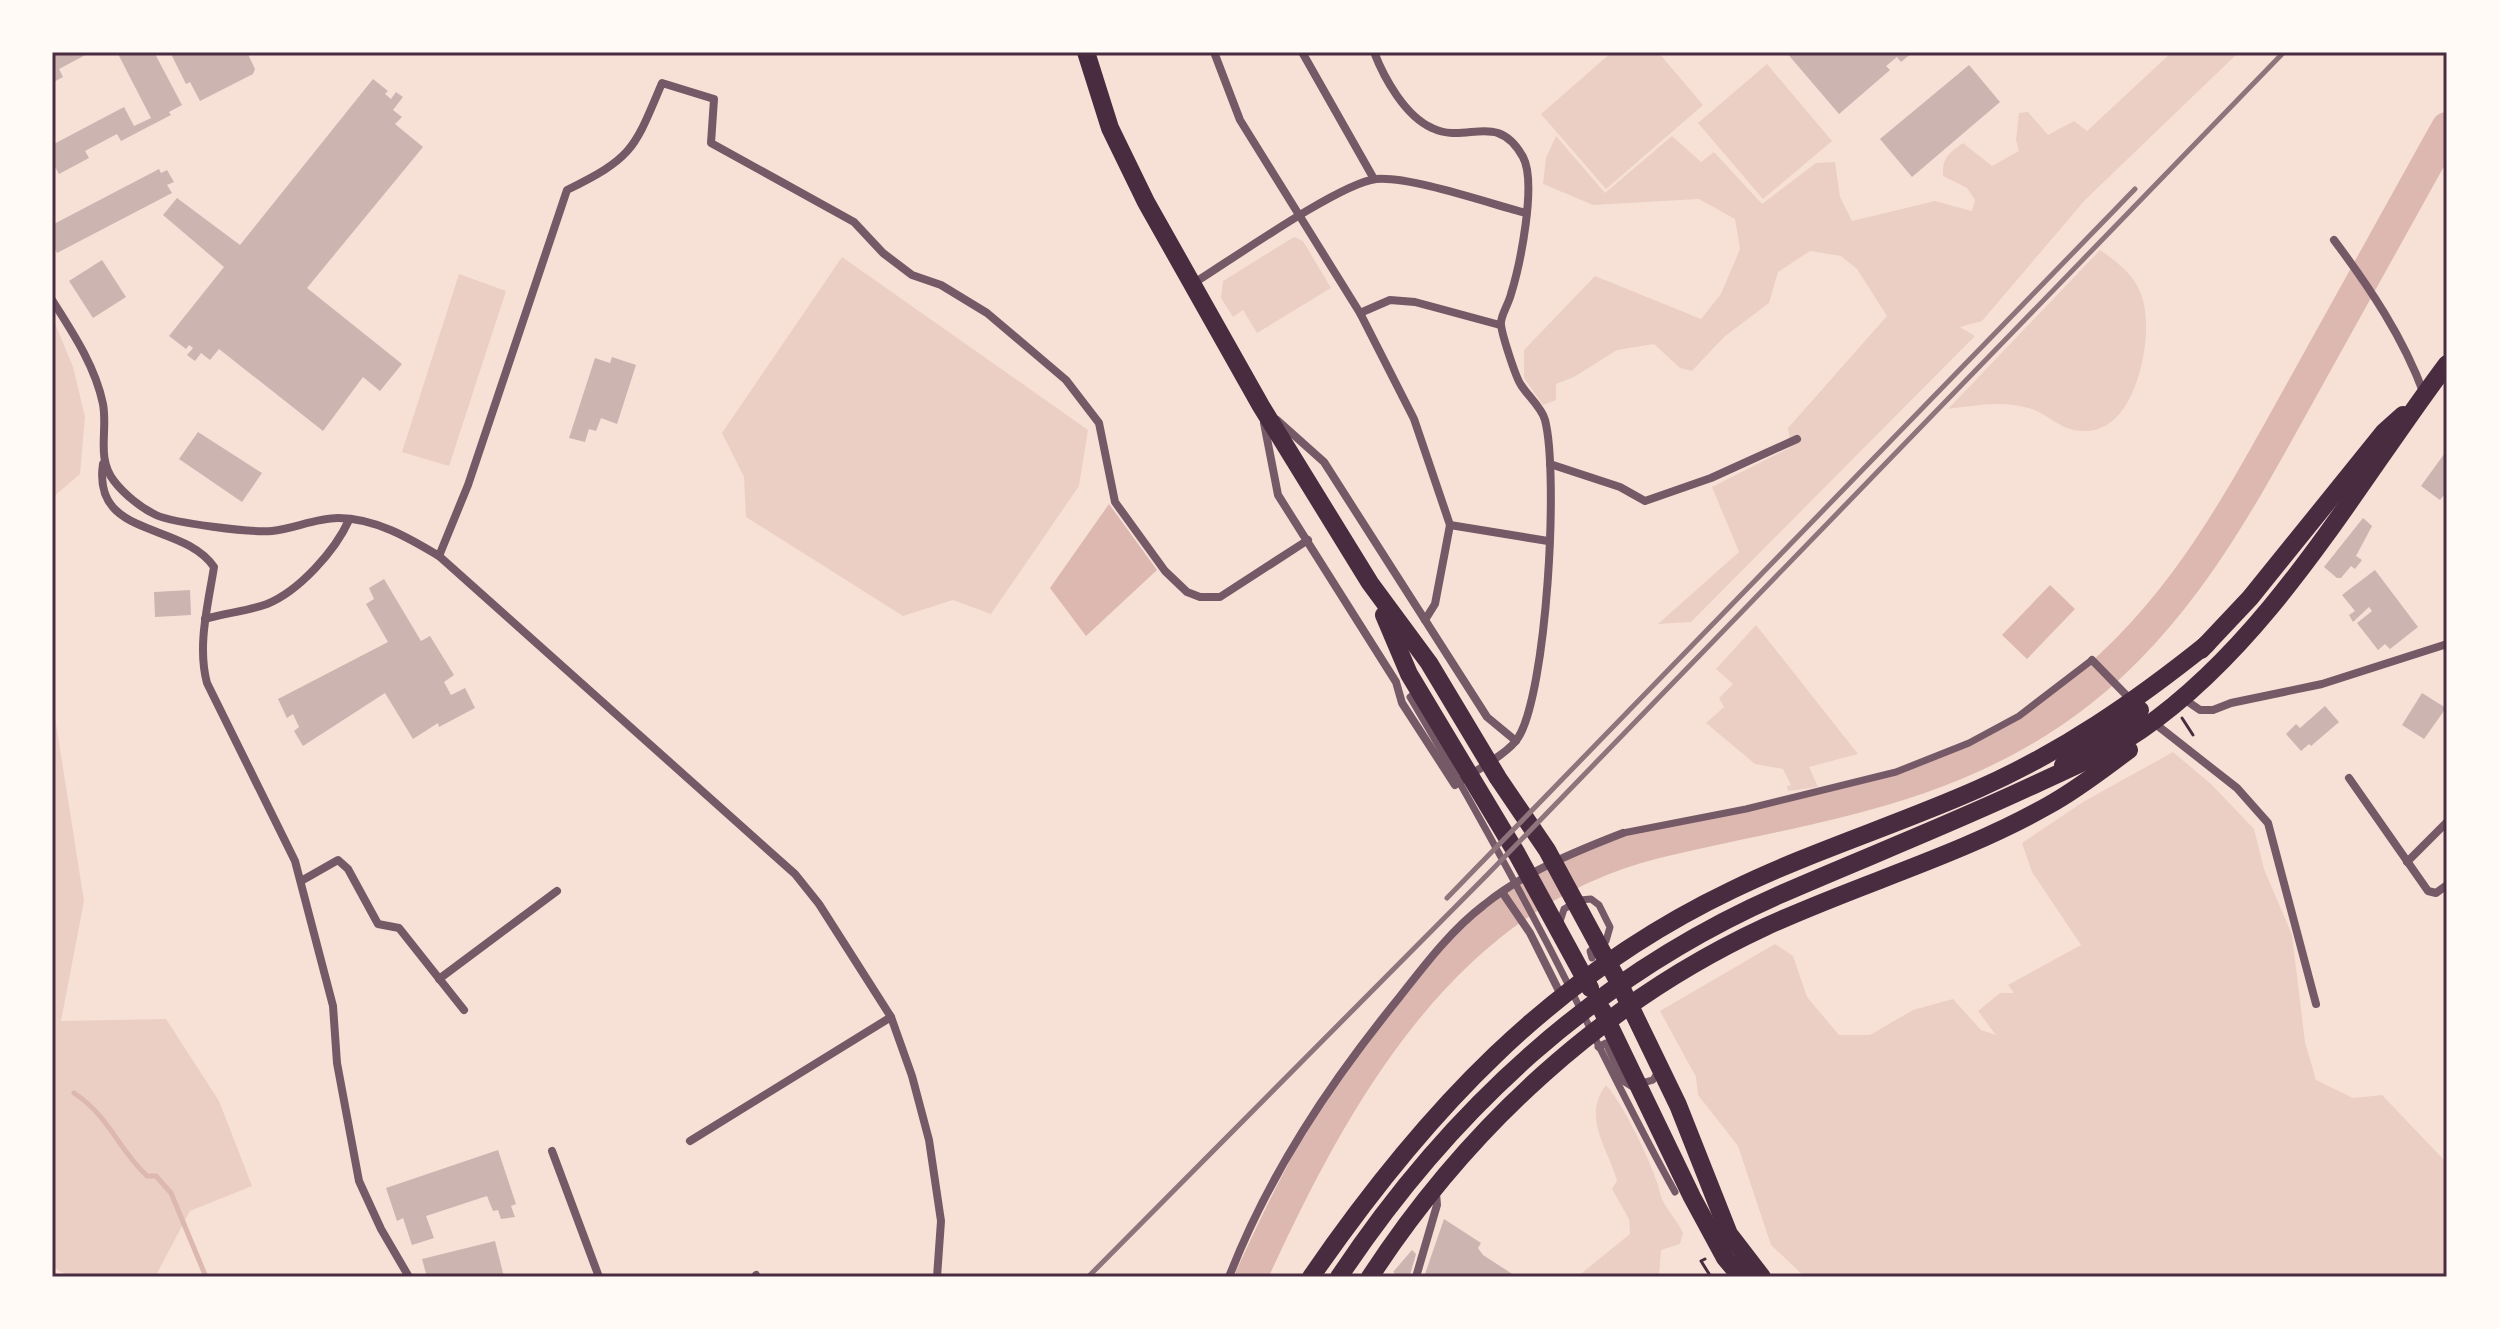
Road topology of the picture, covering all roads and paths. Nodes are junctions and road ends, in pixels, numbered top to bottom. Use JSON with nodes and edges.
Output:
{"nodes":[{"id":1,"x":1086,"y":52,"type":"edge"},
{"id":2,"x":1214,"y":52,"type":"edge"},
{"id":3,"x":1302,"y":52,"type":"edge"},
{"id":4,"x":1374,"y":52,"type":"edge"},
{"id":5,"x":1374,"y":179,"type":"junction"},
{"id":6,"x":1526,"y":213,"type":"junction"},
{"id":7,"x":1300,"y":218,"type":"junction"},
{"id":8,"x":2334,"y":240,"type":"dead end"},
{"id":9,"x":1194,"y":283,"type":"junction"},
{"id":10,"x":52,"y":300,"type":"edge"},
{"id":11,"x":1360,"y":313,"type":"junction"},
{"id":12,"x":1500,"y":325,"type":"junction"},
{"id":13,"x":2447,"y":364,"type":"edge"},
{"id":14,"x":2424,"y":395,"type":"junction"},
{"id":15,"x":1261,"y":406,"type":"junction"},
{"id":16,"x":1797,"y":439,"type":"dead end"},
{"id":17,"x":103,"y":464,"type":"junction"},
{"id":18,"x":1550,"y":464,"type":"junction"},
{"id":19,"x":349,"y":520,"type":"junction"},
{"id":20,"x":1450,"y":525,"type":"junction"},
{"id":21,"x":1308,"y":540,"type":"junction"},
{"id":22,"x":1548,"y":541,"type":"junction"},
{"id":23,"x":439,"y":556,"type":"junction"},
{"id":24,"x":1370,"y":583,"type":"junction"},
{"id":25,"x":205,"y":619,"type":"junction"},
{"id":26,"x":1425,"y":620,"type":"junction"},
{"id":27,"x":2207,"y":644,"type":"junction"},
{"id":28,"x":2447,"y":644,"type":"edge"},
{"id":29,"x":1403,"y":653,"type":"dead end"},
{"id":30,"x":2095,"y":663,"type":"joint"},
{"id":31,"x":1423,"y":686,"type":"junction"},
{"id":32,"x":2184,"y":699,"type":"junction"},
{"id":33,"x":2132,"y":702,"type":"junction"},
{"id":34,"x":2158,"y":726,"type":"junction"},
{"id":35,"x":1454,"y":739,"type":"dead end"},
{"id":36,"x":1516,"y":741,"type":"junction"},
{"id":37,"x":2349,"y":778,"type":"dead end"},
{"id":38,"x":2038,"y":783,"type":"junction"},
{"id":39,"x":2447,"y":822,"type":"edge"},
{"id":40,"x":1623,"y":833,"type":"joint"},
{"id":41,"x":2407,"y":862,"type":"junction"},
{"id":42,"x":301,"y":881,"type":"junction"},
{"id":43,"x":1745,"y":884,"type":"junction"},
{"id":44,"x":2447,"y":885,"type":"edge"},
{"id":45,"x":557,"y":891,"type":"dead end"},
{"id":46,"x":1504,"y":895,"type":"junction"},
{"id":47,"x":1764,"y":927,"type":"junction"},
{"id":48,"x":1547,"y":943,"type":"junction"},
{"id":49,"x":1592,"y":958,"type":"dead end"},
{"id":50,"x":439,"y":979,"type":"junction"},
{"id":51,"x":1619,"y":983,"type":"junction"},
{"id":52,"x":1561,"y":995,"type":"junction"},
{"id":53,"x":1597,"y":1000,"type":"junction"},
{"id":54,"x":2316,"y":1004,"type":"dead end"},
{"id":55,"x":464,"y":1010,"type":"dead end"},
{"id":56,"x":1636,"y":1012,"type":"dead end"},
{"id":57,"x":891,"y":1017,"type":"junction"},
{"id":58,"x":1598,"y":1047,"type":"junction"},
{"id":59,"x":1426,"y":1127,"type":"junction"},
{"id":60,"x":690,"y":1141,"type":"dead end"},
{"id":61,"x":552,"y":1151,"type":"dead end"},
{"id":62,"x":1462,"y":1157,"type":"junction"},
{"id":63,"x":1395,"y":1162,"type":"junction"},
{"id":64,"x":1435,"y":1187,"type":"junction"},
{"id":65,"x":1675,"y":1192,"type":"dead end"},
{"id":66,"x":409,"y":1277,"type":"edge"},
{"id":67,"x":599,"y":1277,"type":"edge"},
{"id":68,"x":937,"y":1277,"type":"edge"},
{"id":69,"x":1229,"y":1277,"type":"edge"},
{"id":70,"x":1311,"y":1277,"type":"edge"},
{"id":71,"x":1339,"y":1277,"type":"edge"},
{"id":72,"x":1370,"y":1277,"type":"edge"},
{"id":73,"x":1416,"y":1277,"type":"edge"},
{"id":74,"x":1741,"y":1277,"type":"edge"},
{"id":75,"x":1762,"y":1277,"type":"edge"}],
"edges":[{"from":1,"to":9,"type":"main road"},
{"from":2,"to":7,"type":"street"},
{"from":3,"to":5,"type":"street"},
{"from":4,"to":6,"type":"street"},
{"from":5,"to":6,"type":"street"},
{"from":5,"to":7,"type":"street"},
{"from":6,"to":12,"type":"street"},
{"from":7,"to":9,"type":"street"},
{"from":7,"to":11,"type":"street"},
{"from":8,"to":14,"type":"street"},
{"from":9,"to":15,"type":"main road"},
{"from":10,"to":17,"type":"street"},
{"from":11,"to":12,"type":"street"},
{"from":11,"to":20,"type":"street"},
{"from":12,"to":18,"type":"street"},
{"from":13,"to":14,"type":"main road"},
{"from":14,"to":27,"type":"main road"},
{"from":14,"to":32,"type":"main road"},
{"from":15,"to":21,"type":"street"},
{"from":15,"to":24,"type":"main road"},
{"from":15,"to":26,"type":"street"},
{"from":16,"to":18,"type":"street"},
{"from":17,"to":19,"type":"street"},
{"from":17,"to":25,"type":"street"},
{"from":18,"to":22,"type":"street"},
{"from":19,"to":23,"type":"street"},
{"from":19,"to":25,"type":"street"},
{"from":20,"to":22,"type":"street"},
{"from":20,"to":26,"type":"street"},
{"from":21,"to":23,"type":"street"},
{"from":21,"to":36,"type":"street"},
{"from":22,"to":36,"type":"street"},
{"from":23,"to":57,"type":"street"},
{"from":24,"to":51,"type":"main road"},
{"from":24,"to":53,"type":"main road"},
{"from":25,"to":42,"type":"street"},
{"from":26,"to":36,"type":"street"},
{"from":27,"to":33,"type":"main road"},
{"from":27,"to":38,"type":"main road"},
{"from":28,"to":32,"type":"street"},
{"from":29,"to":31,"type":"street"},
{"from":30,"to":33,"type":"street"},
{"from":30,"to":40,"type":"street"},
{"from":31,"to":35,"type":"street"},
{"from":31,"to":48,"type":"street"},
{"from":32,"to":34,"type":"main road"},
{"from":32,"to":38,"type":"main road"},
{"from":33,"to":43,"type":"main road"},
{"from":34,"to":47,"type":"main road"},
{"from":34,"to":54,"type":"street"},
{"from":37,"to":41,"type":"street"},
{"from":38,"to":51,"type":"main road"},
{"from":39,"to":41,"type":"street"},
{"from":40,"to":46,"type":"street"},
{"from":41,"to":44,"type":"street"},
{"from":42,"to":50,"type":"street"},
{"from":42,"to":66,"type":"street"},
{"from":43,"to":47,"type":"main road"},
{"from":43,"to":52,"type":"main road"},
{"from":45,"to":50,"type":"street"},
{"from":46,"to":52,"type":"street"},
{"from":46,"to":69,"type":"street"},
{"from":47,"to":62,"type":"main road"},
{"from":48,"to":49,"type":"street"},
{"from":48,"to":58,"type":"street"},
{"from":50,"to":55,"type":"street"},
{"from":51,"to":53,"type":"main road"},
{"from":51,"to":75,"type":"main road"},
{"from":52,"to":59,"type":"main road"},
{"from":53,"to":71,"type":"main road"},
{"from":53,"to":74,"type":"main road"},
{"from":56,"to":58,"type":"street"},
{"from":57,"to":60,"type":"street"},
{"from":57,"to":68,"type":"street"},
{"from":58,"to":65,"type":"street"},
{"from":59,"to":62,"type":"main road"},
{"from":59,"to":63,"type":"main road"},
{"from":61,"to":67,"type":"street"},
{"from":62,"to":64,"type":"main road"},
{"from":63,"to":64,"type":"main road"},
{"from":63,"to":70,"type":"main road"},
{"from":64,"to":72,"type":"main road"},
{"from":64,"to":73,"type":"street"}]}
